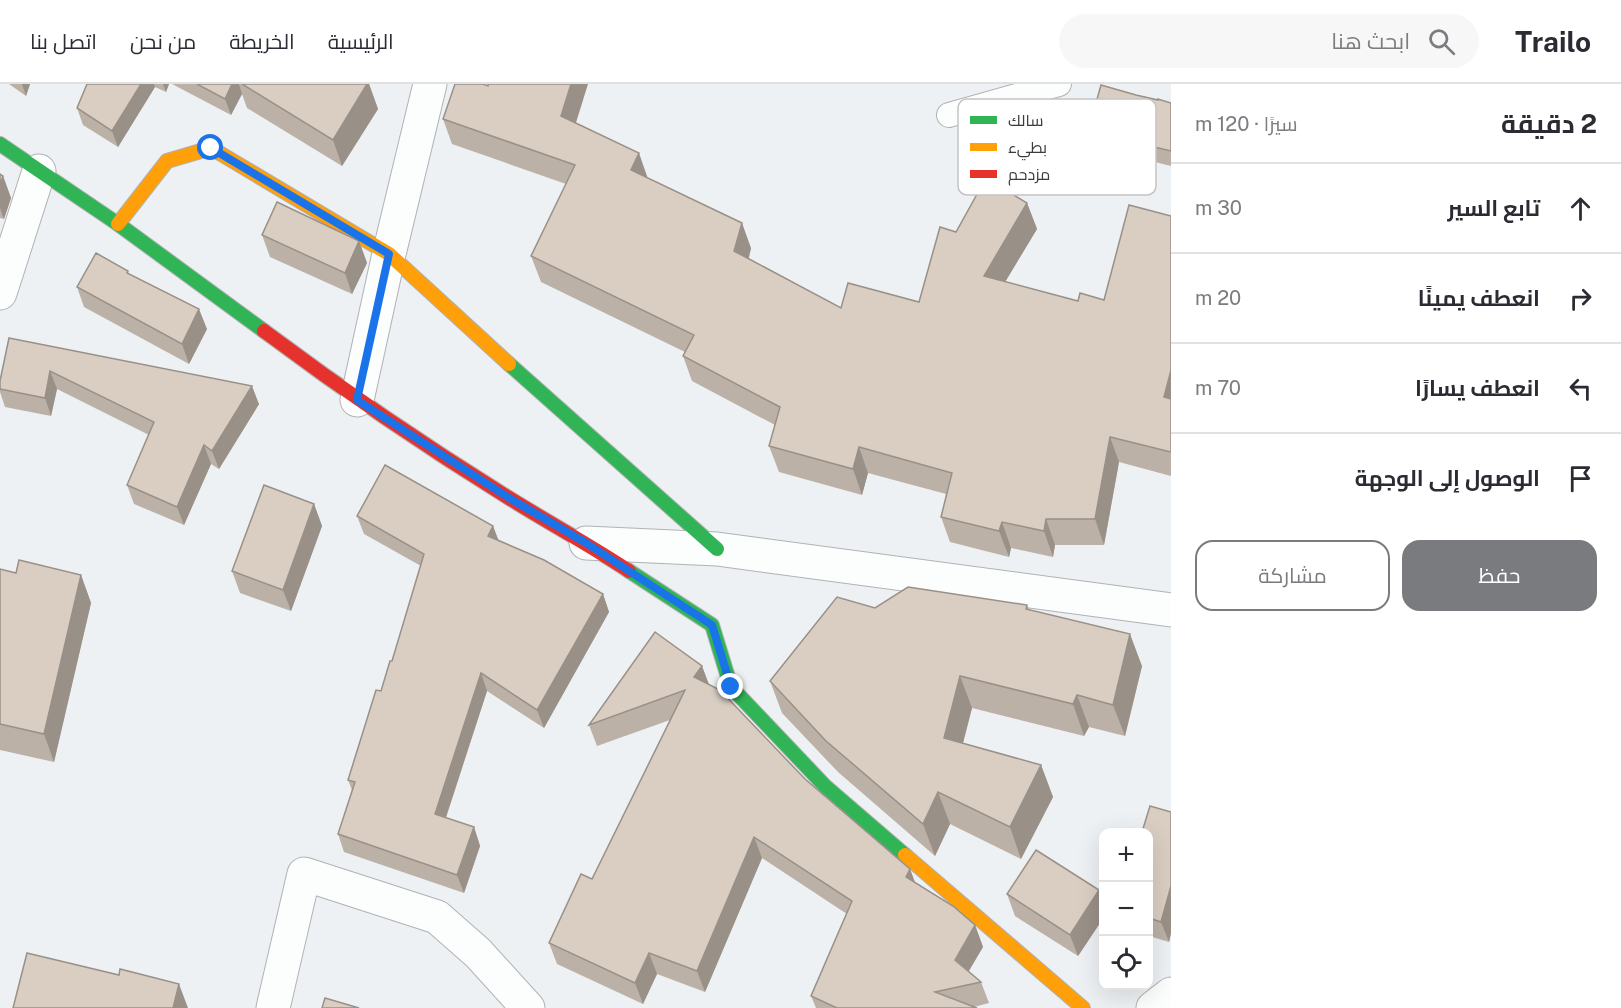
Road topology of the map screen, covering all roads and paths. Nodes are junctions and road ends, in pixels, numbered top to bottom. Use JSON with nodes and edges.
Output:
{"nodes":[{"id":1,"x":430,"y":84,"type":"edge"},
{"id":2,"x":1059,"y":84,"type":"edge"},
{"id":3,"x":1006,"y":99,"type":"edge"},
{"id":4,"x":958,"y":113,"type":"edge"},
{"id":5,"x":950,"y":115,"type":"dead end"},
{"id":6,"x":0,"y":144,"type":"edge"},
{"id":7,"x":39,"y":171,"type":"junction"},
{"id":8,"x":118,"y":224,"type":"junction"},
{"id":9,"x":389,"y":254,"type":"junction"},
{"id":10,"x":0,"y":293,"type":"edge"},
{"id":11,"x":357,"y":400,"type":"junction"},
{"id":12,"x":586,"y":543,"type":"junction"},
{"id":13,"x":717,"y":549,"type":"junction"},
{"id":14,"x":1171,"y":610,"type":"edge"},
{"id":15,"x":1171,"y":994,"type":"edge"},
{"id":16,"x":273,"y":1008,"type":"edge"},
{"id":17,"x":528,"y":1008,"type":"edge"},
{"id":18,"x":1083,"y":1008,"type":"edge"},
{"id":19,"x":1153,"y":1008,"type":"edge"}],
"edges":[{"from":1,"to":9,"type":"street"},
{"from":2,"to":3,"type":"lane"},
{"from":4,"to":5,"type":"lane"},
{"from":6,"to":7,"type":"street"},
{"from":7,"to":8,"type":"street"},
{"from":7,"to":10,"type":"street"},
{"from":8,"to":9,"type":"street"},
{"from":8,"to":11,"type":"street"},
{"from":9,"to":11,"type":"street"},
{"from":9,"to":13,"type":"street"},
{"from":11,"to":12,"type":"street"},
{"from":12,"to":13,"type":"street"},
{"from":12,"to":18,"type":"street"},
{"from":13,"to":14,"type":"street"},
{"from":15,"to":19,"type":"street"},
{"from":16,"to":17,"type":"street"}]}
